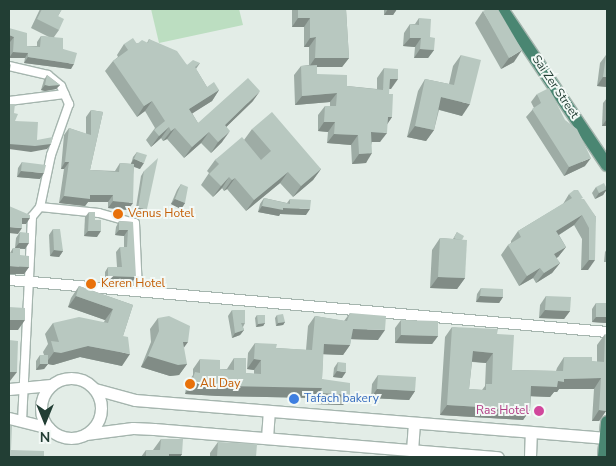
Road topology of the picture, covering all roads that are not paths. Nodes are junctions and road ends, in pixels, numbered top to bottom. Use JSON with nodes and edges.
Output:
{"nodes":[{"id":1,"x":502,"y":9,"type":"edge"},
{"id":2,"x":9,"y":66,"type":"edge"},
{"id":3,"x":65,"y":94,"type":"junction"},
{"id":4,"x":9,"y":101,"type":"edge"},
{"id":5,"x":606,"y":159,"type":"edge"},
{"id":6,"x":40,"y":207,"type":"junction"},
{"id":7,"x":24,"y":214,"type":"edge"},
{"id":8,"x":32,"y":217,"type":"junction"},
{"id":9,"x":9,"y":280,"type":"edge"},
{"id":10,"x":29,"y":281,"type":"junction"},
{"id":11,"x":138,"y":291,"type":"junction"},
{"id":12,"x":607,"y":332,"type":"edge"},
{"id":13,"x":51,"y":386,"type":"junction"},
{"id":14,"x":26,"y":388,"type":"junction"},
{"id":15,"x":9,"y":389,"type":"edge"},
{"id":16,"x":95,"y":389,"type":"junction"},
{"id":17,"x":269,"y":411,"type":"junction"},
{"id":18,"x":9,"y":418,"type":"edge"},
{"id":19,"x":22,"y":422,"type":"junction"},
{"id":20,"x":607,"y":422,"type":"edge"},
{"id":21,"x":414,"y":424,"type":"junction"},
{"id":22,"x":48,"y":428,"type":"junction"},
{"id":23,"x":531,"y":432,"type":"junction"},
{"id":24,"x":86,"y":434,"type":"junction"},
{"id":25,"x":267,"y":438,"type":"junction"},
{"id":26,"x":606,"y":438,"type":"edge"},
{"id":27,"x":412,"y":451,"type":"junction"},
{"id":28,"x":498,"y":457,"type":"edge"},
{"id":29,"x":530,"y":457,"type":"edge"},
{"id":30,"x":604,"y":457,"type":"edge"}],
"edges":[{"from":1,"to":5,"type":"highway","name":"Sai Zer Street"},
{"from":2,"to":3,"type":"street"},
{"from":3,"to":4,"type":"street"},
{"from":3,"to":6,"type":"street"},
{"from":6,"to":8,"type":"street"},
{"from":6,"to":11,"type":"street"},
{"from":7,"to":8,"type":"street"},
{"from":8,"to":10,"type":"street"},
{"from":9,"to":10,"type":"street"},
{"from":10,"to":11,"type":"street"},
{"from":10,"to":14,"type":"street"},
{"from":11,"to":12,"type":"street"},
{"from":13,"to":14,"type":"main road"},
{"from":13,"to":16,"type":"main road"},
{"from":13,"to":22,"type":"main road"},
{"from":14,"to":15,"type":"main road"},
{"from":14,"to":19,"type":"street"},
{"from":16,"to":17,"type":"main road"},
{"from":16,"to":24,"type":"main road"},
{"from":17,"to":21,"type":"main road"},
{"from":17,"to":25,"type":"main road"},
{"from":18,"to":19,"type":"main road"},
{"from":19,"to":22,"type":"main road"},
{"from":20,"to":26,"type":"highway"},
{"from":21,"to":23,"type":"main road"},
{"from":21,"to":27,"type":"main road"},
{"from":22,"to":24,"type":"main road"},
{"from":23,"to":26,"type":"main road"},
{"from":23,"to":29,"type":"main road"},
{"from":24,"to":25,"type":"main road"},
{"from":25,"to":27,"type":"main road"},
{"from":26,"to":30,"type":"highway"},
{"from":27,"to":28,"type":"main road"}]}
